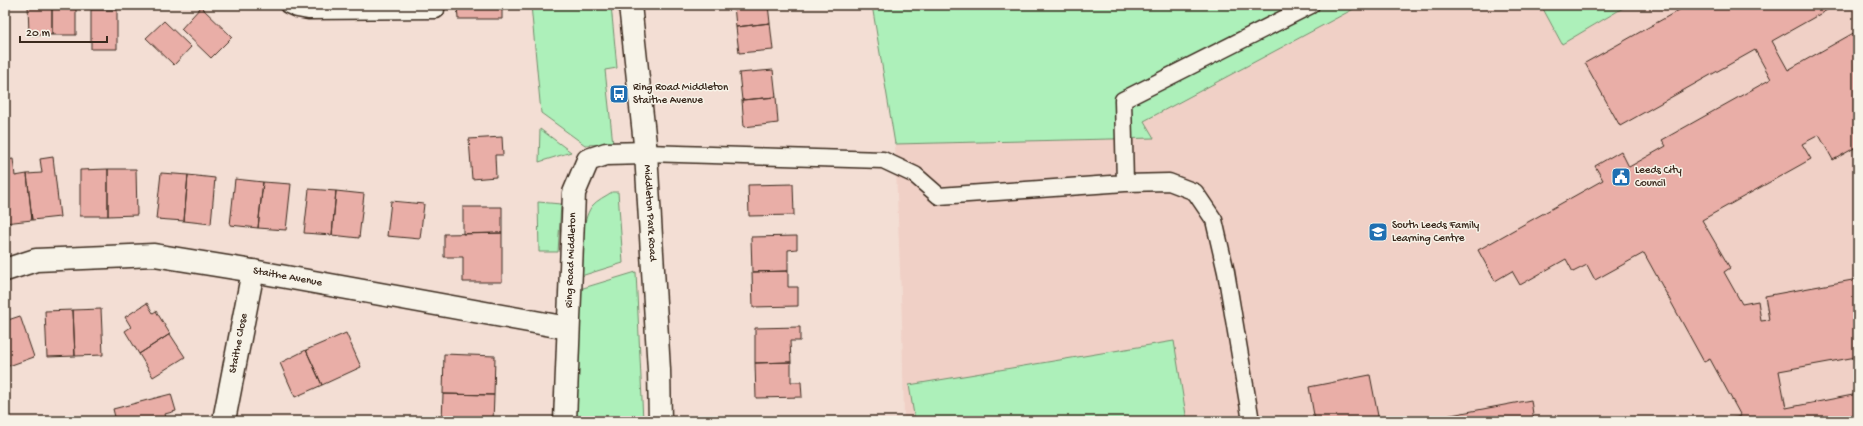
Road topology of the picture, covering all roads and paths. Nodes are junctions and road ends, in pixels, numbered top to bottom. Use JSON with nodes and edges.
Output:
{"nodes":[{"id":1,"x":288,"y":5,"type":"edge"},
{"id":2,"x":630,"y":5,"type":"edge"},
{"id":3,"x":1311,"y":5,"type":"edge"},
{"id":4,"x":436,"y":10,"type":"dead end"},
{"id":5,"x":646,"y":153,"type":"junction"},
{"id":6,"x":1126,"y":182,"type":"junction"},
{"id":7,"x":5,"y":270,"type":"edge"},
{"id":8,"x":253,"y":271,"type":"junction"},
{"id":9,"x":568,"y":328,"type":"junction"},
{"id":10,"x":225,"y":415,"type":"dead end"},
{"id":11,"x":565,"y":421,"type":"edge"},
{"id":12,"x":660,"y":421,"type":"edge"},
{"id":13,"x":1251,"y":421,"type":"edge"}],
"edges":[{"from":1,"to":4,"type":"lane"},
{"from":2,"to":5,"type":"street","name":"Middleton Park Road"},
{"from":3,"to":6,"type":"lane"},
{"from":5,"to":6,"type":"lane"},
{"from":5,"to":9,"type":"street","name":"Ring Road Middleton"},
{"from":5,"to":12,"type":"street","name":"Middleton Park Road"},
{"from":6,"to":13,"type":"lane"},
{"from":7,"to":8,"type":"street","name":"Staithe Avenue"},
{"from":8,"to":9,"type":"street","name":"Staithe Avenue"},
{"from":8,"to":10,"type":"street","name":"Staithe Close"},
{"from":9,"to":11,"type":"street","name":"Ring Road Middleton"}]}
